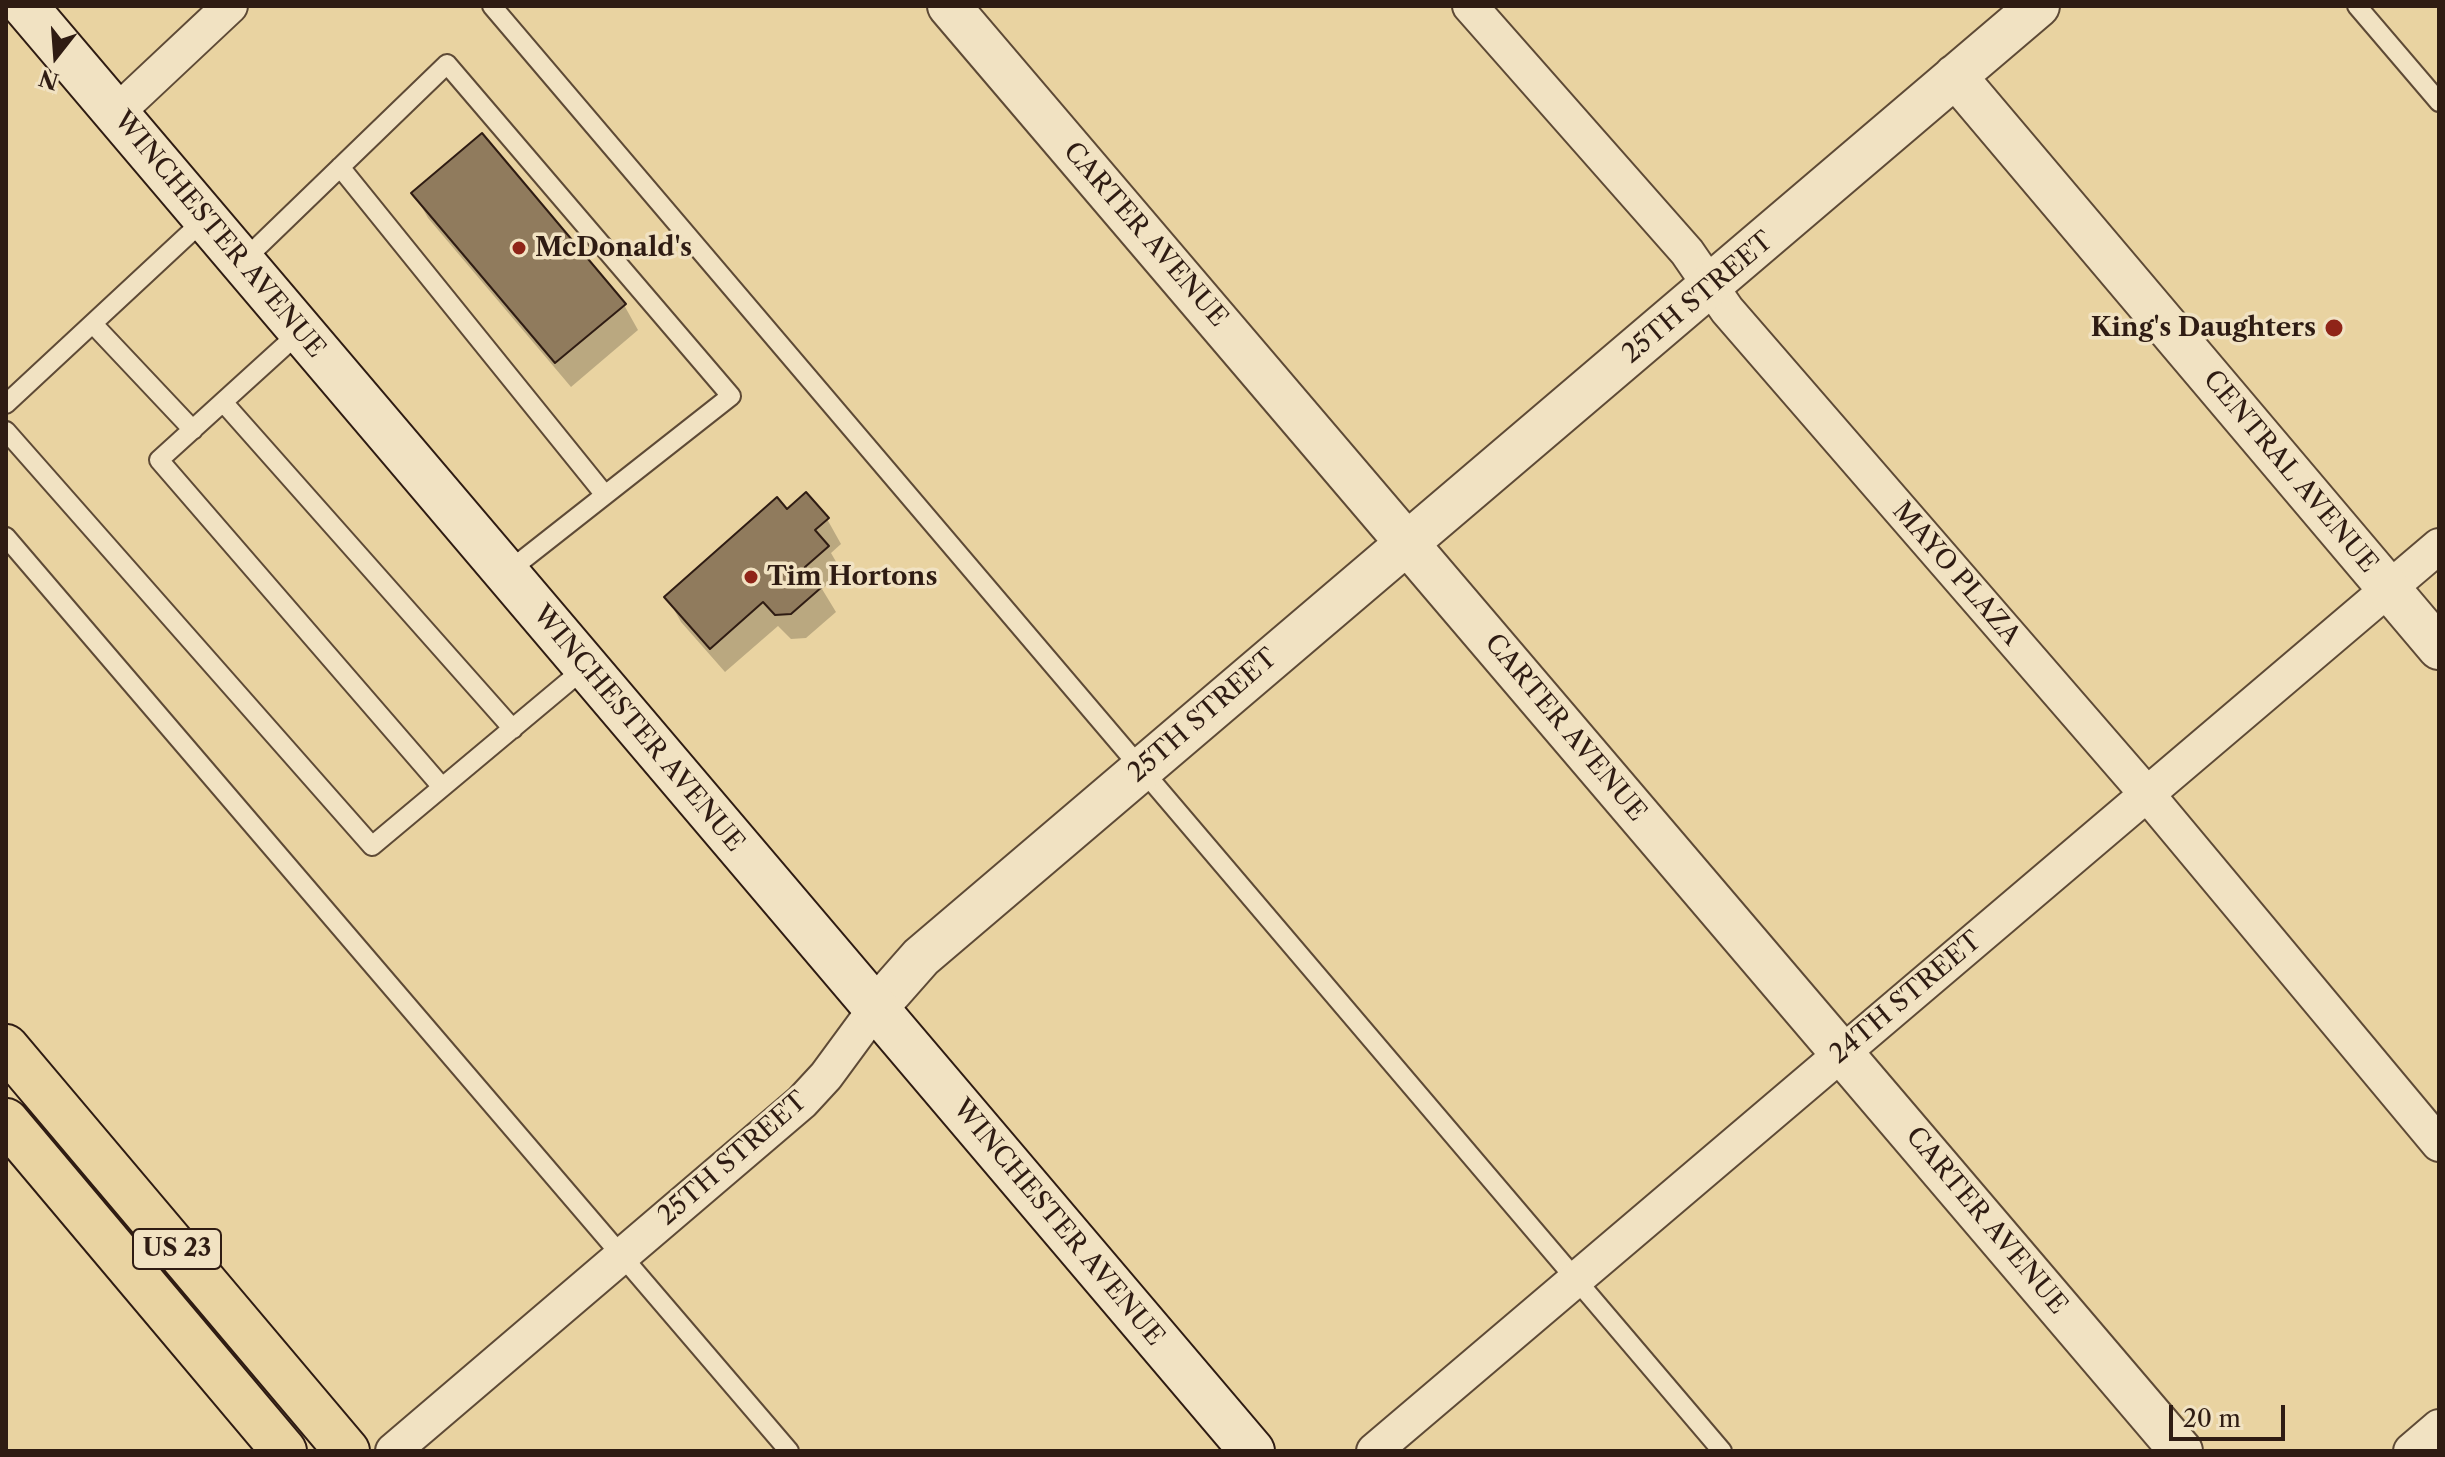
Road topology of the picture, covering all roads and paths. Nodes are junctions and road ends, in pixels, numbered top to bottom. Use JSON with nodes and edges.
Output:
{"nodes":[{"id":1,"x":25,"y":6,"type":"edge"},
{"id":2,"x":230,"y":6,"type":"edge"},
{"id":3,"x":492,"y":6,"type":"edge"},
{"id":4,"x":949,"y":6,"type":"edge"},
{"id":5,"x":1470,"y":6,"type":"edge"},
{"id":6,"x":2038,"y":6,"type":"edge"},
{"id":7,"x":2357,"y":6,"type":"edge"},
{"id":8,"x":1955,"y":76,"type":"junction"},
{"id":9,"x":2439,"y":102,"type":"edge"},
{"id":10,"x":115,"y":114,"type":"junction"},
{"id":11,"x":340,"y":167,"type":"junction"},
{"id":12,"x":205,"y":219,"type":"junction"},
{"id":13,"x":242,"y":262,"type":"junction"},
{"id":14,"x":1711,"y":287,"type":"junction"},
{"id":15,"x":93,"y":324,"type":"junction"},
{"id":16,"x":301,"y":331,"type":"junction"},
{"id":17,"x":223,"y":402,"type":"junction"},
{"id":18,"x":6,"y":404,"type":"edge"},
{"id":19,"x":193,"y":430,"type":"junction"},
{"id":20,"x":6,"y":431,"type":"edge"},
{"id":21,"x":605,"y":495,"type":"junction"},
{"id":22,"x":6,"y":537,"type":"edge"},
{"id":23,"x":1406,"y":541,"type":"junction"},
{"id":24,"x":2439,"y":546,"type":"edge"},
{"id":25,"x":506,"y":573,"type":"junction"},
{"id":26,"x":2389,"y":590,"type":"junction"},
{"id":27,"x":2439,"y":648,"type":"edge"},
{"id":28,"x":586,"y":667,"type":"junction"},
{"id":29,"x":513,"y":729,"type":"junction"},
{"id":30,"x":1141,"y":769,"type":"junction"},
{"id":31,"x":442,"y":787,"type":"junction"},
{"id":32,"x":2146,"y":793,"type":"junction"},
{"id":33,"x":876,"y":1008,"type":"junction"},
{"id":34,"x":6,"y":1047,"type":"edge"},
{"id":35,"x":1842,"y":1053,"type":"junction"},
{"id":36,"x":6,"y":1121,"type":"edge"},
{"id":37,"x":2439,"y":1144,"type":"edge"},
{"id":38,"x":622,"y":1255,"type":"junction"},
{"id":39,"x":1576,"y":1278,"type":"junction"},
{"id":40,"x":2439,"y":1427,"type":"edge"},
{"id":41,"x":284,"y":1451,"type":"edge"},
{"id":42,"x":347,"y":1451,"type":"edge"},
{"id":43,"x":393,"y":1451,"type":"edge"},
{"id":44,"x":789,"y":1451,"type":"edge"},
{"id":45,"x":1252,"y":1451,"type":"edge"},
{"id":46,"x":1374,"y":1451,"type":"edge"},
{"id":47,"x":1722,"y":1451,"type":"edge"},
{"id":48,"x":2181,"y":1451,"type":"edge"},
{"id":49,"x":2411,"y":1451,"type":"edge"}],
"edges":[{"from":1,"to":10,"type":"main road","name":"WINCHESTER AVENUE"},
{"from":2,"to":10,"type":"street"},
{"from":3,"to":30,"type":"lane"},
{"from":4,"to":23,"type":"street","name":"CARTER AVENUE"},
{"from":5,"to":14,"type":"street","name":"MAYO PLAZA"},
{"from":6,"to":8,"type":"street","name":"25TH STREET"},
{"from":7,"to":9,"type":"lane"},
{"from":8,"to":14,"type":"street","name":"25TH STREET"},
{"from":8,"to":26,"type":"street","name":"CENTRAL AVENUE"},
{"from":10,"to":12,"type":"main road","name":"WINCHESTER AVENUE"},
{"from":11,"to":13,"type":"lane"},
{"from":11,"to":21,"type":"lane"},
{"from":11,"to":21,"type":"lane"},
{"from":12,"to":13,"type":"main road","name":"WINCHESTER AVENUE"},
{"from":12,"to":15,"type":"lane"},
{"from":13,"to":16,"type":"main road","name":"WINCHESTER AVENUE"},
{"from":14,"to":23,"type":"street","name":"25TH STREET"},
{"from":14,"to":32,"type":"street","name":"MAYO PLAZA"},
{"from":15,"to":18,"type":"lane"},
{"from":15,"to":19,"type":"lane"},
{"from":16,"to":17,"type":"lane"},
{"from":16,"to":25,"type":"main road","name":"WINCHESTER AVENUE"},
{"from":17,"to":19,"type":"lane"},
{"from":17,"to":29,"type":"lane"},
{"from":19,"to":31,"type":"lane"},
{"from":20,"to":31,"type":"lane"},
{"from":21,"to":25,"type":"lane"},
{"from":22,"to":38,"type":"lane"},
{"from":23,"to":30,"type":"street","name":"25TH STREET"},
{"from":23,"to":35,"type":"street","name":"CARTER AVENUE"},
{"from":24,"to":26,"type":"street","name":"24TH STREET"},
{"from":25,"to":28,"type":"main road","name":"WINCHESTER AVENUE"},
{"from":26,"to":27,"type":"street","name":"CENTRAL AVENUE"},
{"from":26,"to":32,"type":"street","name":"24TH STREET"},
{"from":28,"to":29,"type":"lane"},
{"from":28,"to":33,"type":"main road","name":"WINCHESTER AVENUE"},
{"from":29,"to":31,"type":"lane"},
{"from":30,"to":33,"type":"street","name":"25TH STREET"},
{"from":30,"to":39,"type":"lane"},
{"from":32,"to":35,"type":"street","name":"24TH STREET"},
{"from":32,"to":37,"type":"street","name":"MAYO PLAZA"},
{"from":33,"to":38,"type":"street","name":"25TH STREET"},
{"from":33,"to":45,"type":"main road","name":"WINCHESTER AVENUE"},
{"from":34,"to":42,"type":"highway","number":"US 23"},
{"from":35,"to":39,"type":"street","name":"24TH STREET"},
{"from":35,"to":48,"type":"street","name":"CARTER AVENUE"},
{"from":36,"to":41,"type":"highway","number":"US 23"},
{"from":38,"to":43,"type":"street","name":"25TH STREET"},
{"from":38,"to":44,"type":"lane"},
{"from":39,"to":46,"type":"street","name":"24TH STREET"},
{"from":39,"to":47,"type":"lane"},
{"from":40,"to":49,"type":"street"}]}
